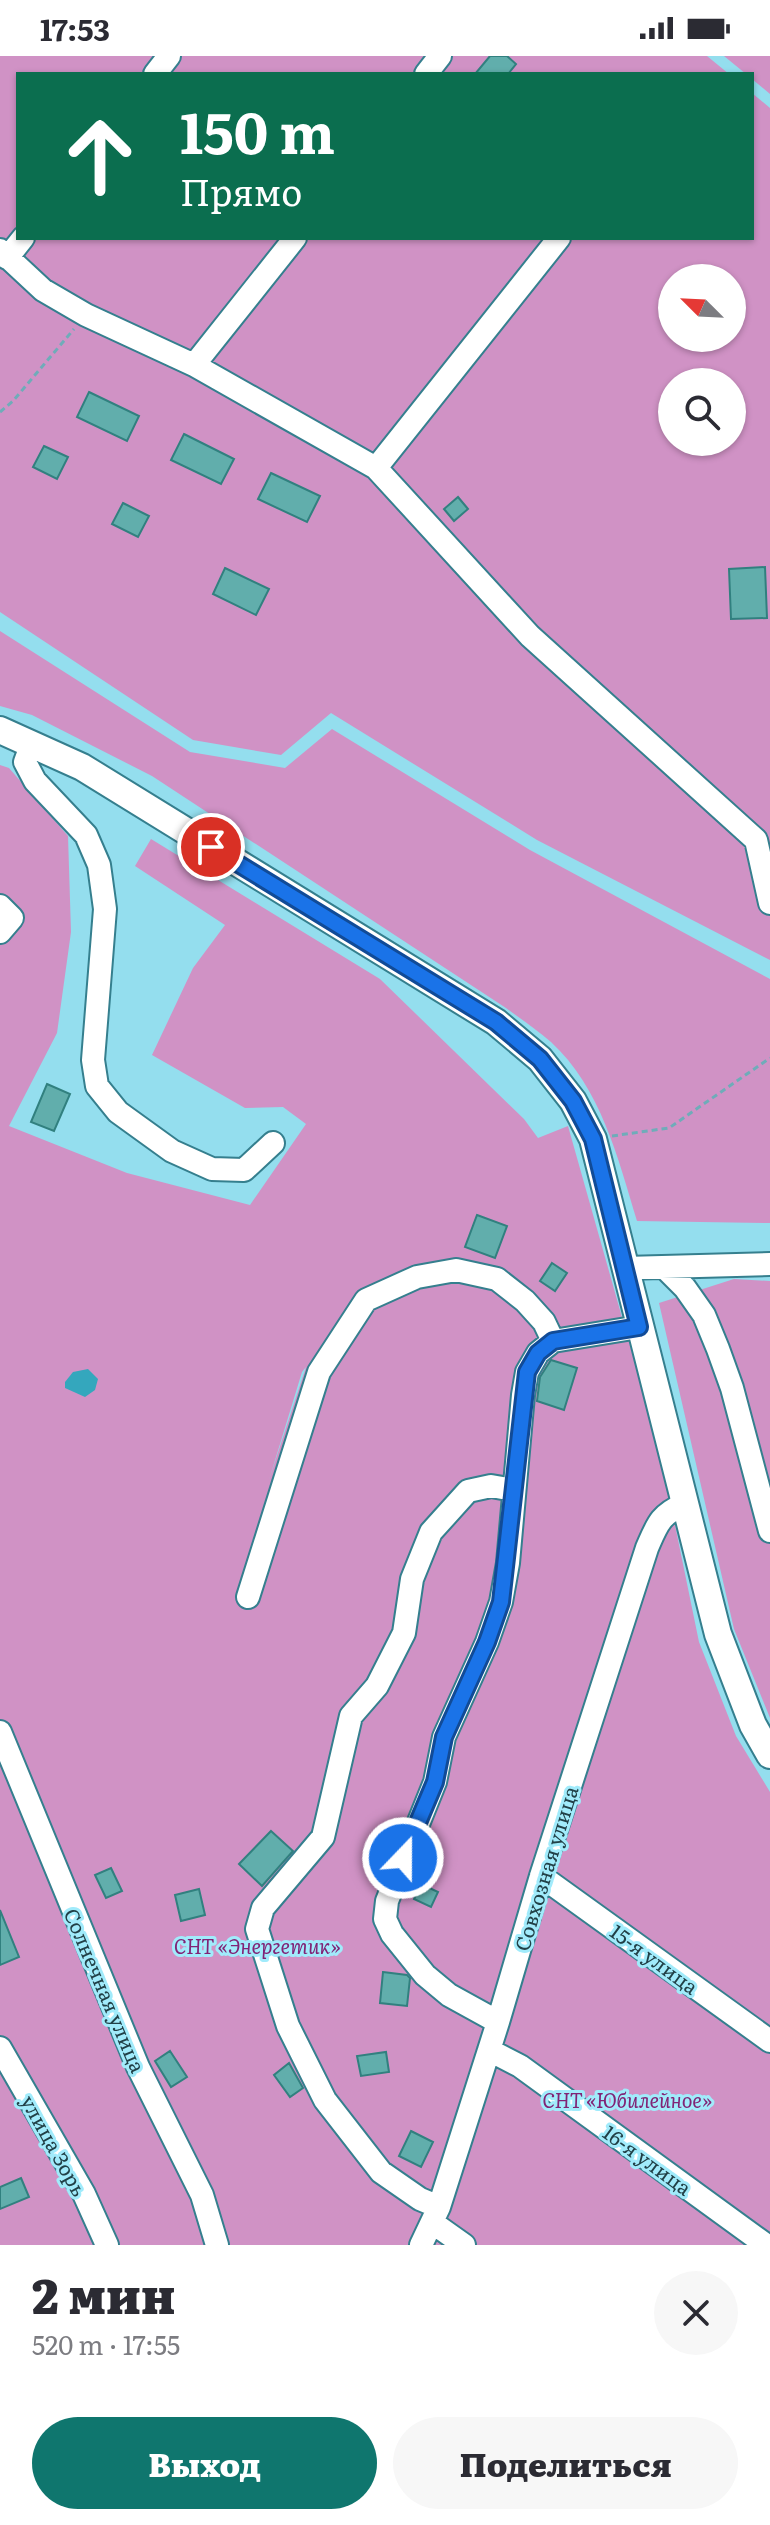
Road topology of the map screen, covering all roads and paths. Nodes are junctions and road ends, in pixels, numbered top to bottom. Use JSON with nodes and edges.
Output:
{"nodes":[{"id":1,"x":169,"y":56,"type":"edge"},
{"id":2,"x":440,"y":56,"type":"edge"},
{"id":3,"x":157,"y":72,"type":"edge"},
{"id":4,"x":428,"y":72,"type":"edge"},
{"id":5,"x":21,"y":240,"type":"edge"},
{"id":6,"x":293,"y":240,"type":"edge"},
{"id":7,"x":557,"y":240,"type":"edge"},
{"id":8,"x":4,"y":254,"type":"edge"},
{"id":9,"x":86,"y":315,"type":"junction"},
{"id":10,"x":194,"y":365,"type":"junction"},
{"id":11,"x":0,"y":412,"type":"edge"},
{"id":12,"x":376,"y":468,"type":"junction"},
{"id":13,"x":2,"y":734,"type":"edge"},
{"id":14,"x":32,"y":743,"type":"junction"},
{"id":15,"x":770,"y":903,"type":"edge"},
{"id":16,"x":0,"y":906,"type":"edge"},
{"id":17,"x":0,"y":932,"type":"edge"},
{"id":18,"x":770,"y":1058,"type":"edge"},
{"id":19,"x":593,"y":1139,"type":"junction"},
{"id":20,"x":273,"y":1143,"type":"dead end"},
{"id":21,"x":770,"y":1264,"type":"edge"},
{"id":22,"x":664,"y":1267,"type":"junction"},
{"id":23,"x":625,"y":1268,"type":"junction"},
{"id":24,"x":639,"y":1327,"type":"junction"},
{"id":25,"x":553,"y":1341,"type":"junction"},
{"id":26,"x":514,"y":1490,"type":"junction"},
{"id":27,"x":685,"y":1504,"type":"junction"},
{"id":28,"x":770,"y":1531,"type":"edge"},
{"id":29,"x":248,"y":1597,"type":"dead end"},
{"id":30,"x":0,"y":1732,"type":"edge"},
{"id":31,"x":770,"y":1755,"type":"edge"},
{"id":32,"x":541,"y":1876,"type":"junction"},
{"id":33,"x":498,"y":2022,"type":"junction"},
{"id":34,"x":770,"y":2041,"type":"edge"},
{"id":35,"x":0,"y":2048,"type":"edge"},
{"id":36,"x":489,"y":2050,"type":"junction"},
{"id":37,"x":436,"y":2215,"type":"junction"},
{"id":38,"x":107,"y":2245,"type":"edge"},
{"id":39,"x":217,"y":2245,"type":"edge"},
{"id":40,"x":421,"y":2245,"type":"edge"},
{"id":41,"x":464,"y":2245,"type":"edge"},
{"id":42,"x":766,"y":2245,"type":"edge"}],
"edges":[{"from":1,"to":3,"type":"street"},
{"from":2,"to":4,"type":"street"},
{"from":5,"to":8,"type":"street"},
{"from":6,"to":10,"type":"street"},
{"from":7,"to":12,"type":"street"},
{"from":8,"to":9,"type":"street"},
{"from":9,"to":10,"type":"street"},
{"from":9,"to":11,"type":"path"},
{"from":10,"to":12,"type":"street"},
{"from":12,"to":15,"type":"street"},
{"from":13,"to":14,"type":"main road"},
{"from":14,"to":19,"type":"main road"},
{"from":14,"to":20,"type":"street"},
{"from":16,"to":17,"type":"street"},
{"from":18,"to":19,"type":"path"},
{"from":19,"to":23,"type":"main road"},
{"from":21,"to":22,"type":"street"},
{"from":22,"to":23,"type":"street"},
{"from":22,"to":28,"type":"street"},
{"from":23,"to":24,"type":"main road"},
{"from":24,"to":25,"type":"street"},
{"from":24,"to":27,"type":"main road"},
{"from":25,"to":26,"type":"street"},
{"from":25,"to":29,"type":"street"},
{"from":26,"to":33,"type":"street"},
{"from":26,"to":37,"type":"street"},
{"from":27,"to":31,"type":"main road"},
{"from":27,"to":32,"type":"street","name":"Совхозная улица"},
{"from":30,"to":39,"type":"street","name":"Солнечная улица"},
{"from":32,"to":33,"type":"street","name":"Совхозная улица"},
{"from":32,"to":34,"type":"street","name":"15-я улица"},
{"from":33,"to":36,"type":"street","name":"Совхозная улица"},
{"from":35,"to":38,"type":"street","name":"улица Зорь"},
{"from":36,"to":37,"type":"street","name":"Совхозная улица"},
{"from":36,"to":42,"type":"street","name":"16-я улица"},
{"from":37,"to":40,"type":"street","name":"Совхозная улица"},
{"from":37,"to":41,"type":"street"}]}
